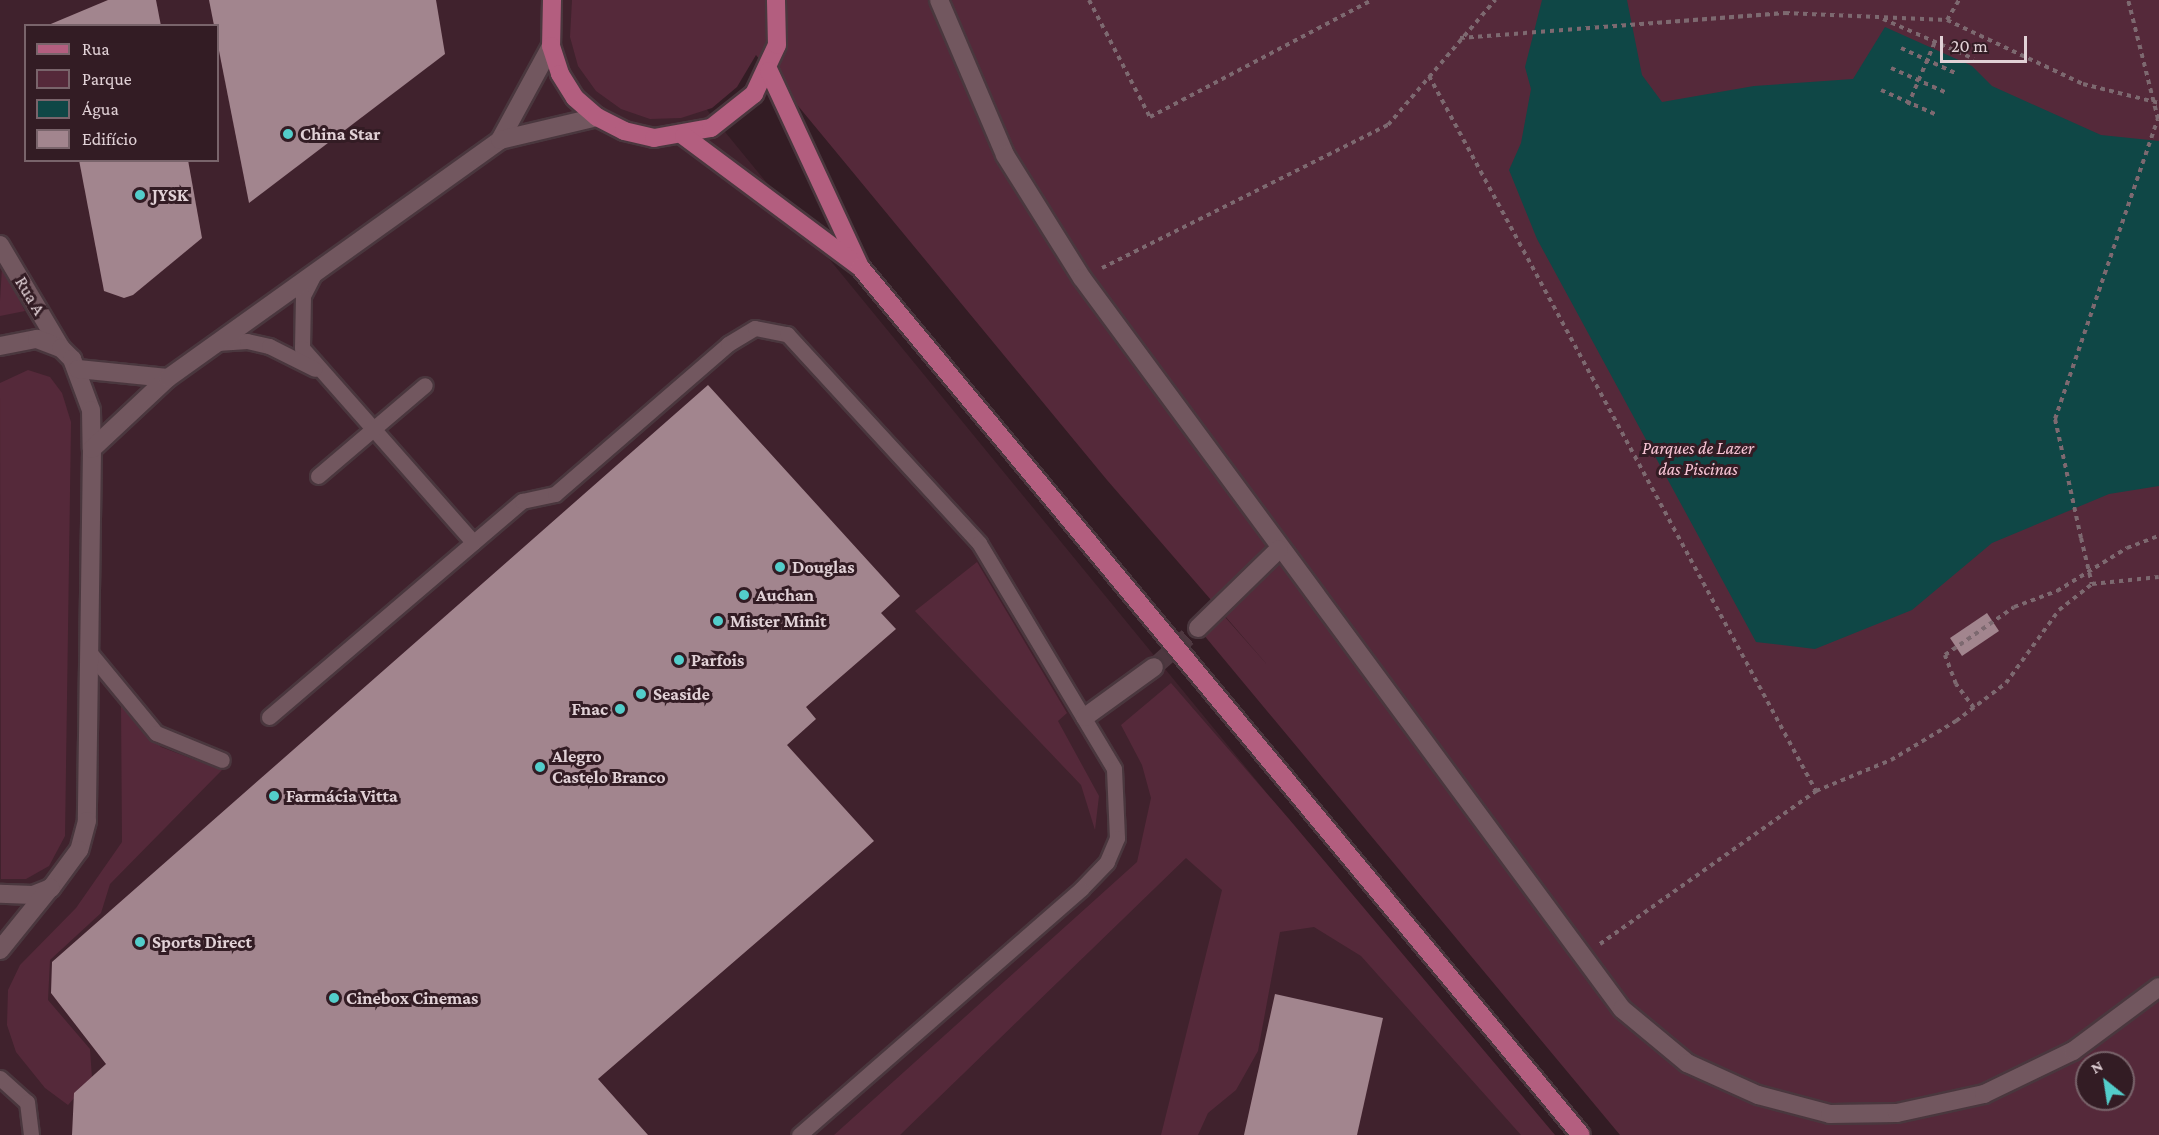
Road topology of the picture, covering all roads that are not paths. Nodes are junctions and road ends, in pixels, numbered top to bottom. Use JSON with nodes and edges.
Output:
{"nodes":[{"id":1,"x":552,"y":0,"type":"edge"},
{"id":2,"x":939,"y":0,"type":"edge"},
{"id":3,"x":780,"y":6,"type":"edge"},
{"id":4,"x":550,"y":46,"type":"junction"},
{"id":5,"x":769,"y":70,"type":"junction"},
{"id":6,"x":597,"y":117,"type":"junction"},
{"id":7,"x":684,"y":136,"type":"junction"},
{"id":8,"x":500,"y":140,"type":"junction"},
{"id":9,"x":0,"y":245,"type":"edge"},
{"id":10,"x":860,"y":267,"type":"junction"},
{"id":11,"x":315,"y":273,"type":"junction"},
{"id":12,"x":218,"y":343,"type":"junction"},
{"id":13,"x":0,"y":346,"type":"edge"},
{"id":14,"x":61,"y":348,"type":"junction"},
{"id":15,"x":78,"y":369,"type":"junction"},
{"id":16,"x":317,"y":370,"type":"junction"},
{"id":17,"x":168,"y":378,"type":"junction"},
{"id":18,"x":425,"y":385,"type":"dead end"},
{"id":19,"x":372,"y":430,"type":"junction"},
{"id":20,"x":92,"y":449,"type":"junction"},
{"id":21,"x":318,"y":476,"type":"dead end"},
{"id":22,"x":473,"y":542,"type":"junction"},
{"id":23,"x":1279,"y":549,"type":"junction"},
{"id":24,"x":1198,"y":628,"type":"tunnel mouth"},
{"id":25,"x":90,"y":653,"type":"junction"},
{"id":26,"x":1154,"y":667,"type":"tunnel mouth"},
{"id":27,"x":269,"y":717,"type":"dead end"},
{"id":28,"x":1085,"y":717,"type":"junction"},
{"id":29,"x":222,"y":760,"type":"dead end"},
{"id":30,"x":51,"y":888,"type":"junction"},
{"id":31,"x":0,"y":894,"type":"edge"},
{"id":32,"x":0,"y":950,"type":"edge"},
{"id":33,"x":2159,"y":987,"type":"edge"},
{"id":34,"x":0,"y":1078,"type":"edge"},
{"id":35,"x":31,"y":1135,"type":"edge"},
{"id":36,"x":799,"y":1135,"type":"edge"},
{"id":37,"x":1581,"y":1135,"type":"edge"}],
"edges":[{"from":1,"to":4,"type":"main road"},
{"from":2,"to":23,"type":"street"},
{"from":3,"to":5,"type":"main road"},
{"from":4,"to":6,"type":"main road"},
{"from":4,"to":8,"type":"street"},
{"from":5,"to":7,"type":"main road"},
{"from":5,"to":10,"type":"main road"},
{"from":6,"to":7,"type":"main road"},
{"from":6,"to":8,"type":"street"},
{"from":7,"to":10,"type":"main road"},
{"from":8,"to":11,"type":"street"},
{"from":9,"to":14,"type":"street","name":"Rua A"},
{"from":10,"to":37,"type":"main road"},
{"from":11,"to":12,"type":"street"},
{"from":11,"to":16,"type":"lane"},
{"from":12,"to":16,"type":"lane"},
{"from":12,"to":17,"type":"street"},
{"from":13,"to":14,"type":"street"},
{"from":14,"to":15,"type":"street","name":"Rua A"},
{"from":15,"to":17,"type":"street"},
{"from":15,"to":20,"type":"street"},
{"from":16,"to":19,"type":"lane"},
{"from":17,"to":20,"type":"street"},
{"from":18,"to":19,"type":"lane"},
{"from":19,"to":21,"type":"lane"},
{"from":19,"to":22,"type":"lane"},
{"from":20,"to":25,"type":"street"},
{"from":22,"to":27,"type":"lane"},
{"from":22,"to":28,"type":"lane"},
{"from":23,"to":24,"type":"street"},
{"from":23,"to":33,"type":"street"},
{"from":25,"to":29,"type":"lane"},
{"from":25,"to":30,"type":"street"},
{"from":26,"to":28,"type":"street"},
{"from":28,"to":36,"type":"lane"},
{"from":30,"to":31,"type":"street"},
{"from":30,"to":32,"type":"street"},
{"from":34,"to":35,"type":"lane"}]}
